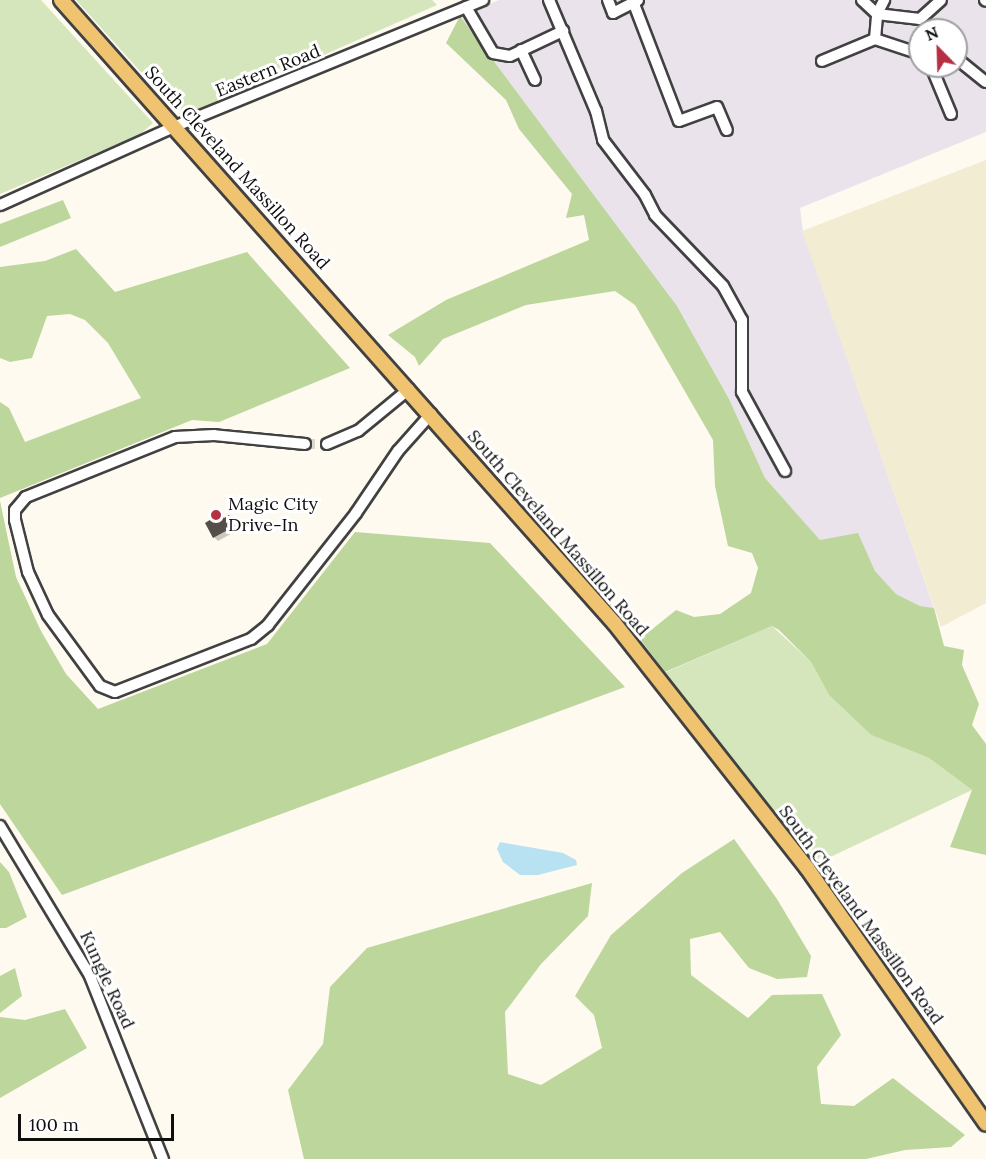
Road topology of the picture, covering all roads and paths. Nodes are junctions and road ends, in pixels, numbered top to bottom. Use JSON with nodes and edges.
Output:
{"nodes":[{"id":1,"x":61,"y":0,"type":"edge"},
{"id":2,"x":483,"y":0,"type":"edge"},
{"id":3,"x":549,"y":0,"type":"edge"},
{"id":4,"x":608,"y":0,"type":"edge"},
{"id":5,"x":862,"y":0,"type":"edge"},
{"id":6,"x":884,"y":0,"type":"edge"},
{"id":7,"x":940,"y":0,"type":"edge"},
{"id":8,"x":636,"y":2,"type":"edge"},
{"id":9,"x":466,"y":7,"type":"junction"},
{"id":10,"x":877,"y":14,"type":"junction"},
{"id":11,"x":927,"y":18,"type":"edge"},
{"id":12,"x":908,"y":22,"type":"edge"},
{"id":13,"x":563,"y":31,"type":"junction"},
{"id":14,"x":875,"y":39,"type":"junction"},
{"id":15,"x":521,"y":50,"type":"junction"},
{"id":16,"x":908,"y":50,"type":"edge"},
{"id":17,"x":822,"y":61,"type":"dead end"},
{"id":18,"x":968,"y":68,"type":"edge"},
{"id":19,"x":936,"y":78,"type":"edge"},
{"id":20,"x":535,"y":80,"type":"dead end"},
{"id":21,"x":986,"y":82,"type":"edge"},
{"id":22,"x":951,"y":114,"type":"dead end"},
{"id":23,"x":176,"y":126,"type":"junction"},
{"id":24,"x":727,"y":130,"type":"dead end"},
{"id":25,"x":0,"y":205,"type":"edge"},
{"id":26,"x":409,"y":389,"type":"junction"},
{"id":27,"x":431,"y":414,"type":"junction"},
{"id":28,"x":305,"y":444,"type":"tunnel mouth"},
{"id":29,"x":327,"y":444,"type":"tunnel mouth"},
{"id":30,"x":785,"y":471,"type":"dead end"},
{"id":31,"x":0,"y":826,"type":"edge"},
{"id":32,"x":986,"y":1124,"type":"edge"},
{"id":33,"x":163,"y":1159,"type":"edge"}],
"edges":[{"from":1,"to":23,"type":"main road","name":"South Cleveland Massillon Road"},
{"from":2,"to":9,"type":"street","name":"Eastern Road"},
{"from":3,"to":13,"type":"street"},
{"from":4,"to":8,"type":"street"},
{"from":5,"to":10,"type":"street"},
{"from":6,"to":10,"type":"street"},
{"from":7,"to":11,"type":"street"},
{"from":8,"to":24,"type":"street"},
{"from":9,"to":15,"type":"street"},
{"from":9,"to":23,"type":"street","name":"Eastern Road"},
{"from":10,"to":12,"type":"street"},
{"from":10,"to":14,"type":"street"},
{"from":13,"to":15,"type":"street"},
{"from":13,"to":30,"type":"street"},
{"from":14,"to":16,"type":"street"},
{"from":14,"to":17,"type":"street"},
{"from":15,"to":20,"type":"street"},
{"from":18,"to":21,"type":"street"},
{"from":19,"to":22,"type":"street"},
{"from":23,"to":25,"type":"street","name":"Eastern Road"},
{"from":23,"to":26,"type":"main road","name":"South Cleveland Massillon Road"},
{"from":26,"to":27,"type":"main road","name":"South Cleveland Massillon Road"},
{"from":26,"to":29,"type":"street"},
{"from":27,"to":28,"type":"street"},
{"from":27,"to":32,"type":"main road","name":"South Cleveland Massillon Road"},
{"from":31,"to":33,"type":"street","name":"Kungle Road"}]}
